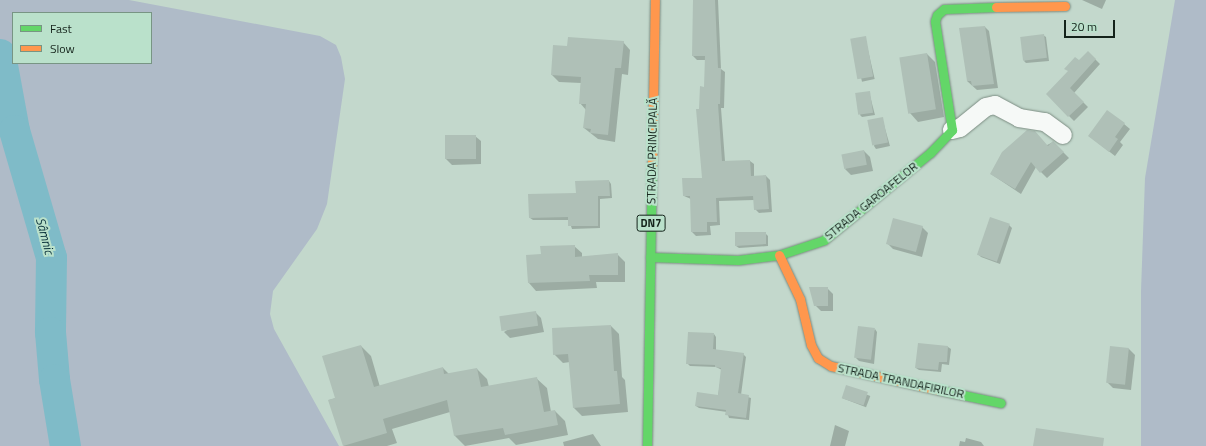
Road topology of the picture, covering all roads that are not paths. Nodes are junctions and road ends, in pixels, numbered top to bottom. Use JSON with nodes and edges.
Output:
{"nodes":[{"id":1,"x":654,"y":0,"type":"edge"},
{"id":2,"x":1065,"y":6,"type":"dead end"},
{"id":3,"x":952,"y":130,"type":"junction"},
{"id":4,"x":1064,"y":135,"type":"dead end"},
{"id":5,"x":779,"y":255,"type":"junction"},
{"id":6,"x":650,"y":257,"type":"junction"},
{"id":7,"x":1001,"y":403,"type":"dead end"},
{"id":8,"x":647,"y":446,"type":"edge"}],
"edges":[{"from":1,"to":6,"type":"main road","name":"STRADA PRINCIPALĂ","number":"DN7"},
{"from":2,"to":3,"type":"main road"},
{"from":3,"to":4,"type":"street","name":"STRADA GAROAFELOR"},
{"from":3,"to":5,"type":"main road","name":"STRADA GAROAFELOR"},
{"from":5,"to":6,"type":"main road","name":"STRADA GAROAFELOR"},
{"from":5,"to":7,"type":"main road","name":"STRADA TRANDAFIRILOR"},
{"from":6,"to":8,"type":"main road","name":"STRADA PRINCIPALĂ","number":"DN7"}]}
